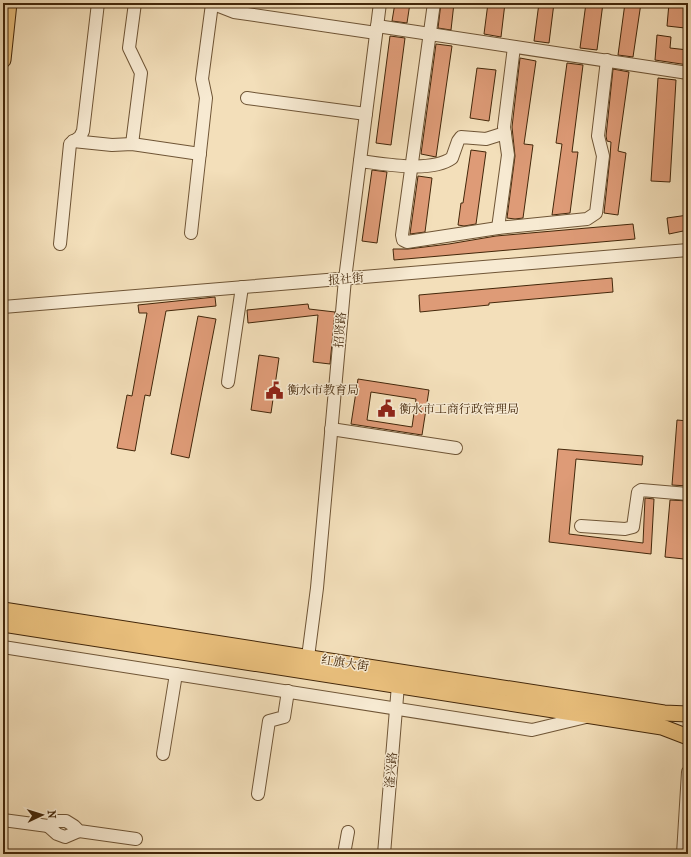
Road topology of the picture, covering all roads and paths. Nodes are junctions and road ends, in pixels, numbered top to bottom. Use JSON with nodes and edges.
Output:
{"nodes":[{"id":1,"x":9,"y":3,"type":"edge"},
{"id":2,"x":98,"y":3,"type":"edge"},
{"id":3,"x":135,"y":3,"type":"edge"},
{"id":4,"x":212,"y":3,"type":"edge"},
{"id":5,"x":380,"y":3,"type":"edge"},
{"id":6,"x":434,"y":3,"type":"edge"},
{"id":7,"x":377,"y":30,"type":"junction"},
{"id":8,"x":430,"y":34,"type":"junction"},
{"id":9,"x":514,"y":46,"type":"junction"},
{"id":10,"x":3,"y":60,"type":"edge"},
{"id":11,"x":607,"y":60,"type":"junction"},
{"id":12,"x":688,"y":73,"type":"edge"},
{"id":13,"x":247,"y":98,"type":"dead end"},
{"id":14,"x":366,"y":114,"type":"junction"},
{"id":15,"x":505,"y":133,"type":"junction"},
{"id":16,"x":73,"y":141,"type":"junction"},
{"id":17,"x":132,"y":144,"type":"junction"},
{"id":18,"x":200,"y":154,"type":"junction"},
{"id":19,"x":360,"y":161,"type":"junction"},
{"id":20,"x":412,"y":165,"type":"junction"},
{"id":21,"x":498,"y":228,"type":"junction"},
{"id":22,"x":191,"y":232,"type":"dead end"},
{"id":23,"x":60,"y":244,"type":"dead end"},
{"id":24,"x":688,"y":250,"type":"edge"},
{"id":25,"x":345,"y":279,"type":"junction"},
{"id":26,"x":242,"y":287,"type":"junction"},
{"id":27,"x":3,"y":307,"type":"edge"},
{"id":28,"x":228,"y":382,"type":"dead end"},
{"id":29,"x":331,"y":429,"type":"junction"},
{"id":30,"x":456,"y":448,"type":"dead end"},
{"id":31,"x":688,"y":494,"type":"edge"},
{"id":32,"x":582,"y":526,"type":"dead end"},
{"id":33,"x":3,"y":610,"type":"edge"},
{"id":34,"x":3,"y":624,"type":"edge"},
{"id":35,"x":3,"y":647,"type":"edge"},
{"id":36,"x":308,"y":658,"type":"junction"},
{"id":37,"x":176,"y":674,"type":"junction"},
{"id":38,"x":398,"y":685,"type":"junction"},
{"id":39,"x":288,"y":692,"type":"junction"},
{"id":40,"x":396,"y":708,"type":"junction"},
{"id":41,"x":688,"y":714,"type":"edge"},
{"id":42,"x":591,"y":716,"type":"junction"},
{"id":43,"x":662,"y":727,"type":"junction"},
{"id":44,"x":688,"y":728,"type":"edge"},
{"id":45,"x":688,"y":737,"type":"edge"},
{"id":46,"x":163,"y":754,"type":"dead end"},
{"id":47,"x":688,"y":772,"type":"edge"},
{"id":48,"x":258,"y":794,"type":"dead end"},
{"id":49,"x":3,"y":820,"type":"edge"},
{"id":50,"x":348,"y":832,"type":"dead end"},
{"id":51,"x":136,"y":839,"type":"dead end"},
{"id":52,"x":344,"y":854,"type":"edge"},
{"id":53,"x":384,"y":854,"type":"edge"},
{"id":54,"x":683,"y":854,"type":"edge"}],
"edges":[{"from":1,"to":10,"type":"main road"},
{"from":2,"to":16,"type":"street"},
{"from":3,"to":17,"type":"street"},
{"from":4,"to":7,"type":"street"},
{"from":4,"to":18,"type":"street"},
{"from":5,"to":7,"type":"street","name":"招贤路"},
{"from":6,"to":8,"type":"street"},
{"from":7,"to":8,"type":"street"},
{"from":7,"to":14,"type":"street","name":"招贤路"},
{"from":8,"to":9,"type":"street"},
{"from":8,"to":20,"type":"street"},
{"from":9,"to":11,"type":"street"},
{"from":9,"to":15,"type":"street"},
{"from":11,"to":12,"type":"street"},
{"from":11,"to":21,"type":"street"},
{"from":13,"to":14,"type":"street"},
{"from":14,"to":19,"type":"street","name":"招贤路"},
{"from":15,"to":20,"type":"street"},
{"from":15,"to":21,"type":"street"},
{"from":16,"to":17,"type":"street"},
{"from":16,"to":23,"type":"street"},
{"from":17,"to":18,"type":"street"},
{"from":18,"to":22,"type":"street"},
{"from":19,"to":20,"type":"street"},
{"from":19,"to":25,"type":"street","name":"招贤路"},
{"from":20,"to":21,"type":"street"},
{"from":24,"to":25,"type":"street","name":"报社街"},
{"from":25,"to":26,"type":"street","name":"报社街"},
{"from":25,"to":29,"type":"street","name":"招贤路"},
{"from":26,"to":27,"type":"street","name":"报社街"},
{"from":26,"to":28,"type":"street"},
{"from":29,"to":30,"type":"street"},
{"from":29,"to":36,"type":"street","name":"招贤路"},
{"from":31,"to":32,"type":"street"},
{"from":33,"to":36,"type":"main road","name":"红旗大街"},
{"from":34,"to":38,"type":"main road","name":"红旗大街"},
{"from":35,"to":37,"type":"street"},
{"from":36,"to":41,"type":"main road","name":"红旗大街"},
{"from":37,"to":39,"type":"street"},
{"from":37,"to":46,"type":"street"},
{"from":38,"to":40,"type":"street","name":"滏兴路"},
{"from":38,"to":42,"type":"main road","name":"红旗大街"},
{"from":39,"to":40,"type":"street"},
{"from":39,"to":48,"type":"street"},
{"from":40,"to":42,"type":"street"},
{"from":40,"to":53,"type":"street","name":"滏兴路"},
{"from":42,"to":43,"type":"main road","name":"红旗大街"},
{"from":43,"to":44,"type":"main road","name":"红旗大街"},
{"from":43,"to":45,"type":"main road","name":"红旗大街"},
{"from":47,"to":54,"type":"street"},
{"from":49,"to":51,"type":"street"},
{"from":50,"to":52,"type":"street"}]}
